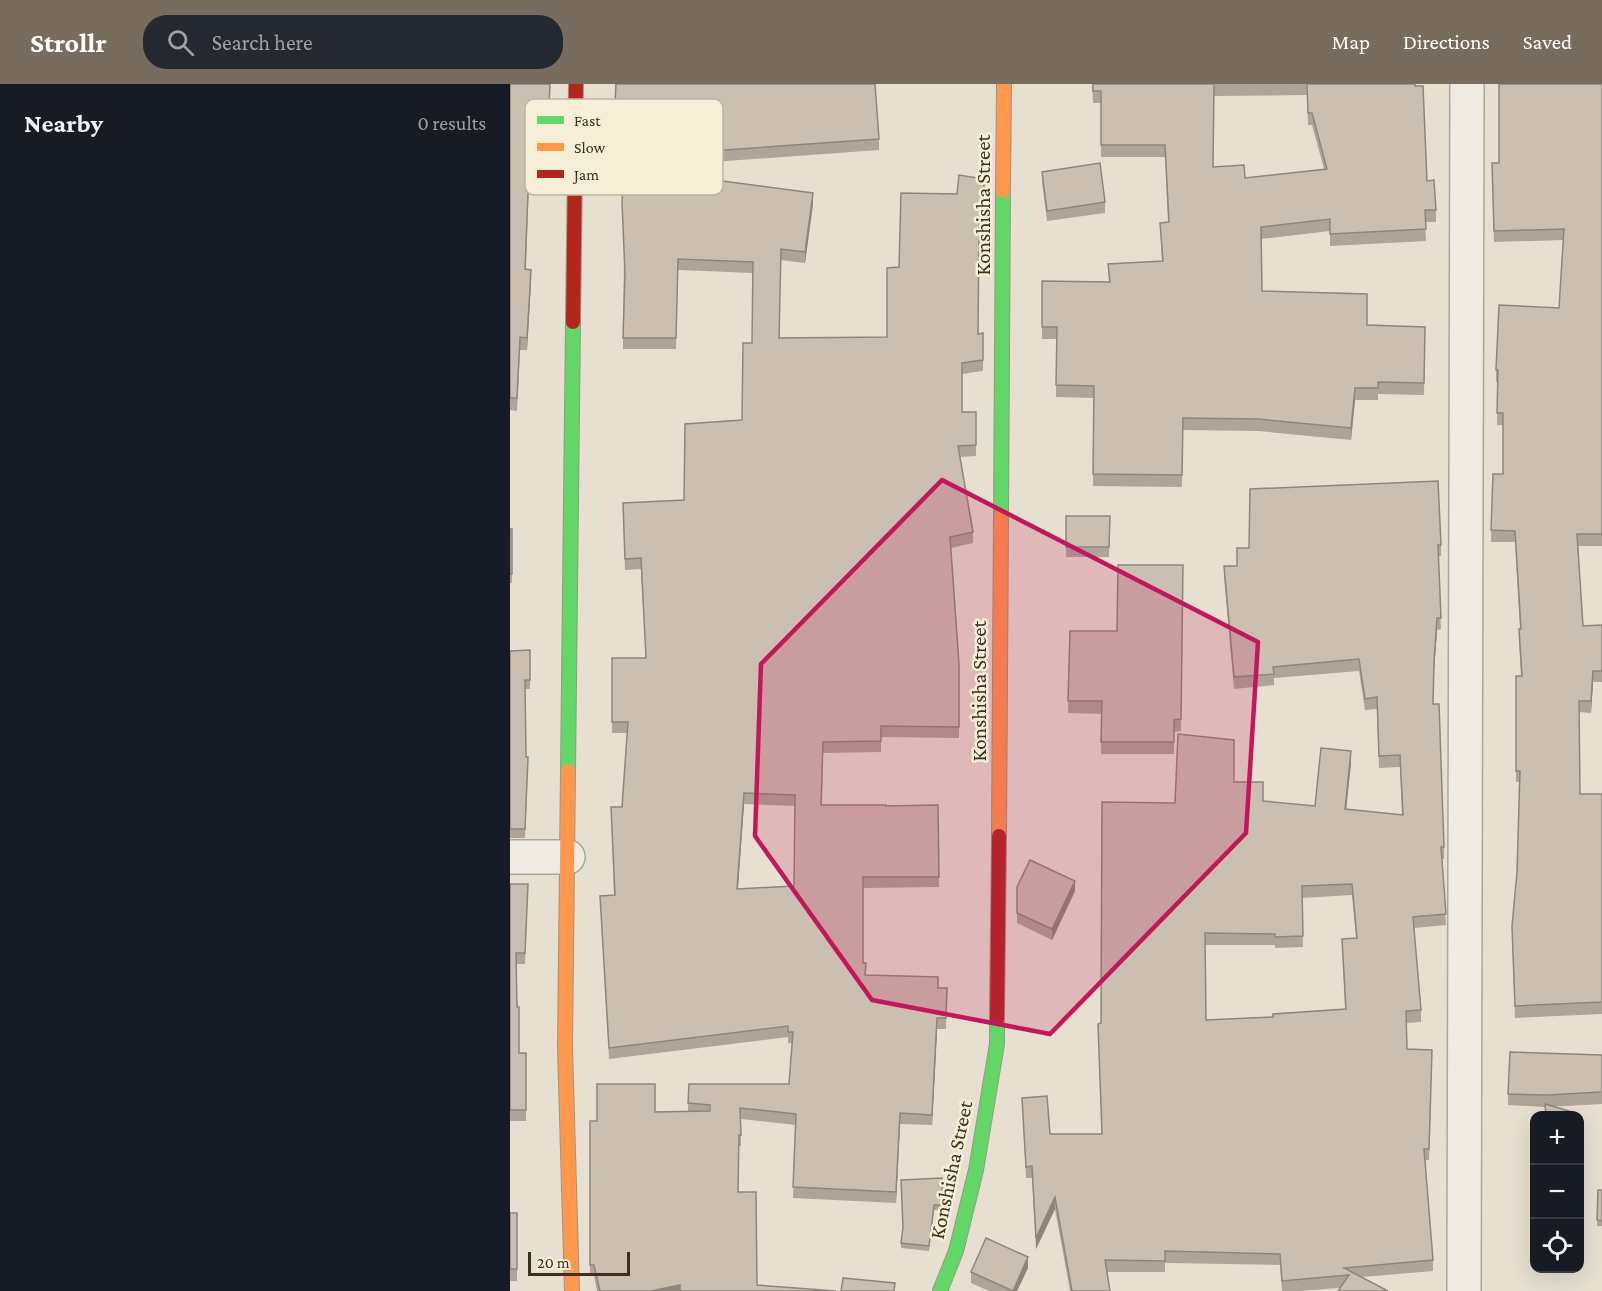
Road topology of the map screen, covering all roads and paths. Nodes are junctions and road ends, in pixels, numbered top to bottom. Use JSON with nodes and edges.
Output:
{"nodes":[{"id":1,"x":576,"y":84,"type":"edge"},
{"id":2,"x":1004,"y":84,"type":"edge"},
{"id":3,"x":1467,"y":84,"type":"edge"},
{"id":4,"x":576,"y":99,"type":"edge"},
{"id":5,"x":575,"y":195,"type":"edge"},
{"id":6,"x":510,"y":857,"type":"edge"},
{"id":7,"x":568,"y":857,"type":"junction"},
{"id":8,"x":572,"y":1291,"type":"edge"},
{"id":9,"x":940,"y":1291,"type":"edge"},
{"id":10,"x":1464,"y":1291,"type":"edge"}],
"edges":[{"from":1,"to":4,"type":"street"},
{"from":2,"to":9,"type":"street","name":"Konshisha Street"},
{"from":3,"to":10,"type":"street"},
{"from":5,"to":7,"type":"street"},
{"from":6,"to":7,"type":"street"},
{"from":7,"to":8,"type":"street"}]}
